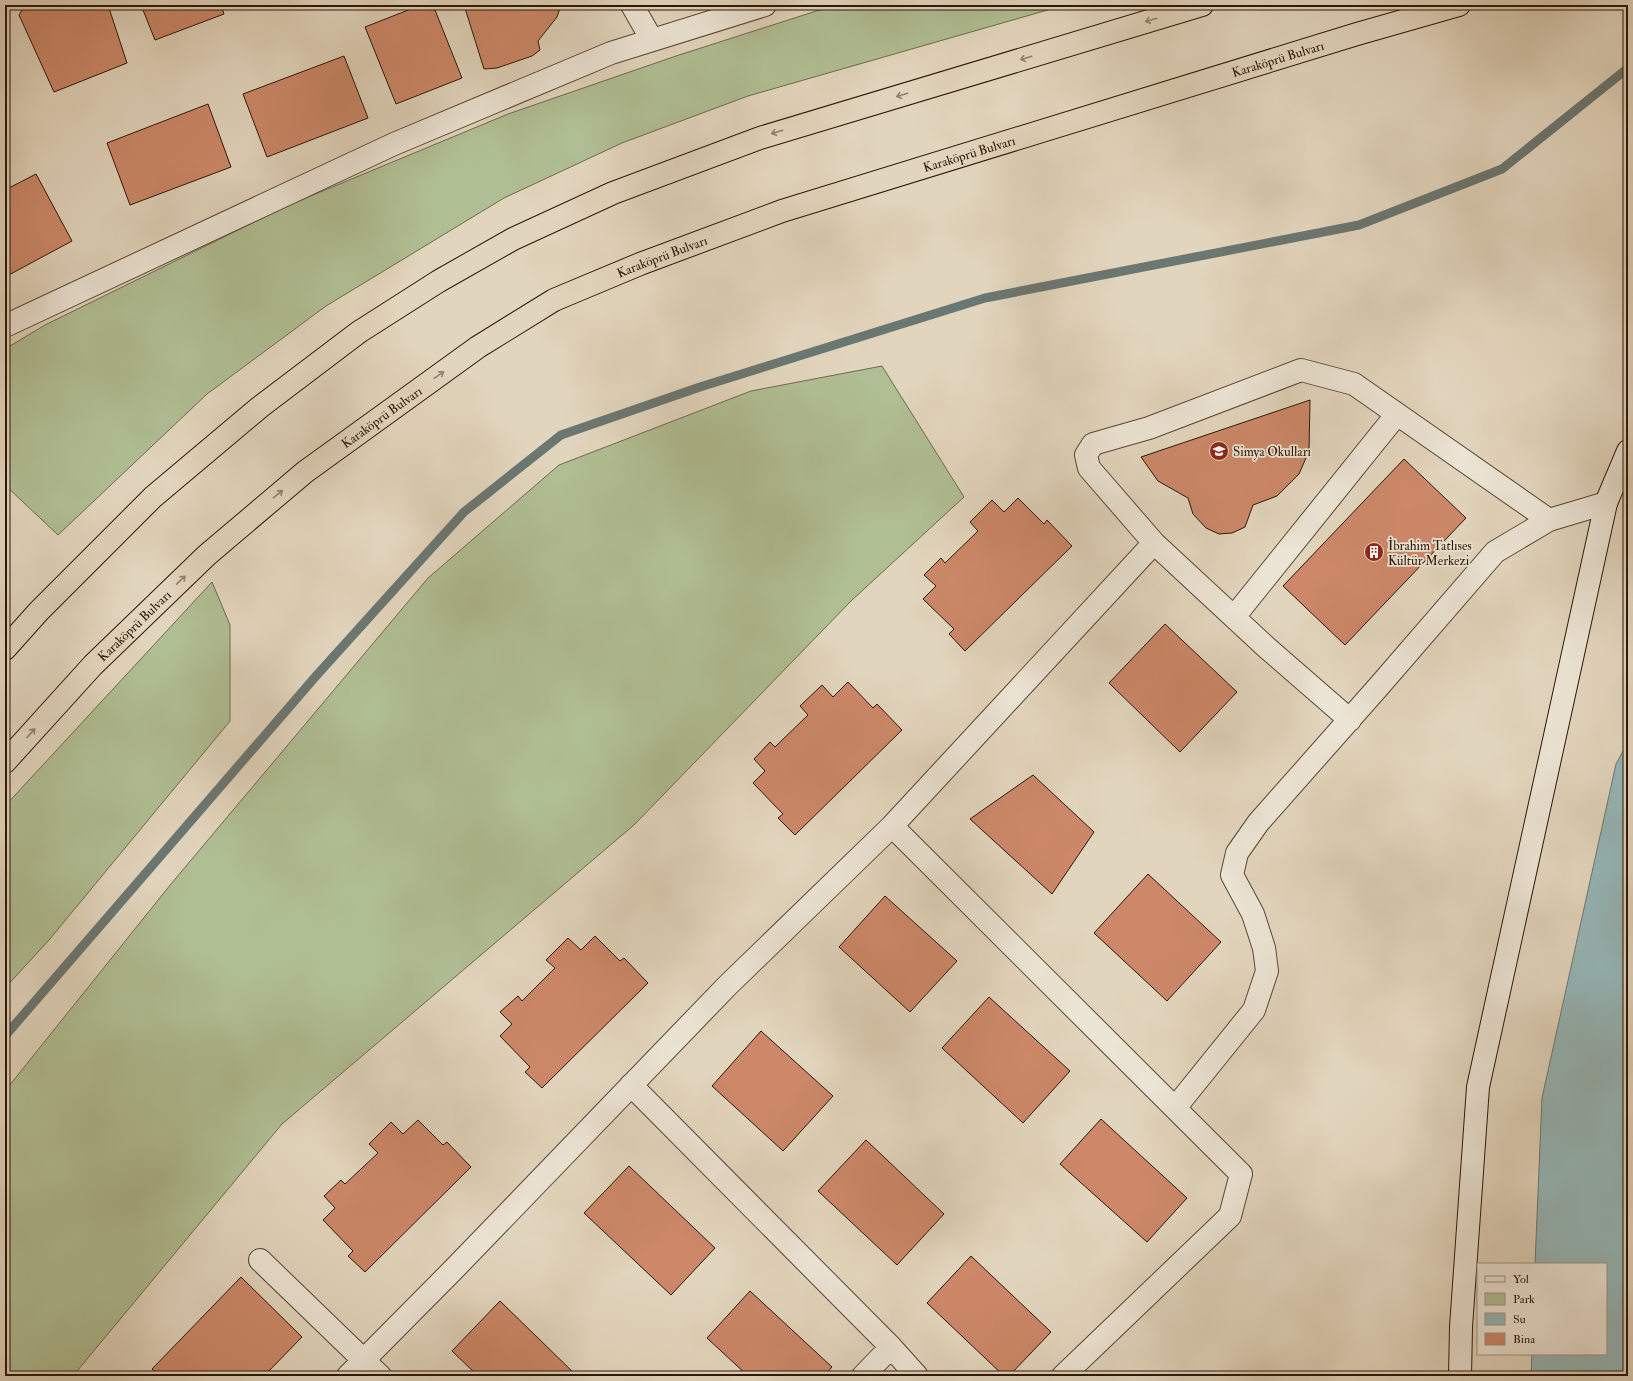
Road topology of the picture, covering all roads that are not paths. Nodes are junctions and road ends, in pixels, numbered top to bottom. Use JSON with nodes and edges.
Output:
{"nodes":[{"id":1,"x":632,"y":5,"type":"edge"},
{"id":2,"x":765,"y":5,"type":"edge"},
{"id":3,"x":1202,"y":5,"type":"edge"},
{"id":4,"x":1459,"y":5,"type":"edge"},
{"id":5,"x":652,"y":40,"type":"junction"},
{"id":6,"x":5,"y":326,"type":"edge"},
{"id":7,"x":1397,"y":414,"type":"junction"},
{"id":8,"x":1628,"y":451,"type":"edge"},
{"id":9,"x":1606,"y":504,"type":"junction"},
{"id":10,"x":1549,"y":520,"type":"junction"},
{"id":11,"x":1154,"y":543,"type":"junction"},
{"id":12,"x":1234,"y":617,"type":"junction"},
{"id":13,"x":5,"y":649,"type":"edge"},
{"id":14,"x":1350,"y":720,"type":"junction"},
{"id":15,"x":5,"y":762,"type":"edge"},
{"id":16,"x":892,"y":826,"type":"junction"},
{"id":17,"x":631,"y":1085,"type":"junction"},
{"id":18,"x":1175,"y":1108,"type":"junction"},
{"id":19,"x":260,"y":1260,"type":"dead end"},
{"id":20,"x":891,"y":1347,"type":"junction"},
{"id":21,"x":364,"y":1360,"type":"junction"},
{"id":22,"x":348,"y":1376,"type":"edge"},
{"id":23,"x":380,"y":1376,"type":"edge"},
{"id":24,"x":863,"y":1376,"type":"edge"},
{"id":25,"x":917,"y":1376,"type":"edge"},
{"id":26,"x":1063,"y":1376,"type":"edge"},
{"id":27,"x":1460,"y":1376,"type":"edge"}],
"edges":[{"from":1,"to":5,"type":"street"},
{"from":2,"to":5,"type":"street"},
{"from":3,"to":13,"type":"highway","one_way":true},
{"from":15,"to":4,"type":"highway","name":"Karaköprü Bulvarı","one_way":true},
{"from":5,"to":6,"type":"street"},
{"from":7,"to":10,"type":"street"},
{"from":7,"to":11,"type":"street"},
{"from":7,"to":12,"type":"street"},
{"from":8,"to":9,"type":"street"},
{"from":9,"to":10,"type":"street"},
{"from":9,"to":27,"type":"street"},
{"from":10,"to":14,"type":"street"},
{"from":11,"to":12,"type":"street"},
{"from":11,"to":16,"type":"street"},
{"from":12,"to":14,"type":"street"},
{"from":14,"to":18,"type":"street"},
{"from":16,"to":17,"type":"street"},
{"from":16,"to":18,"type":"street"},
{"from":17,"to":20,"type":"street"},
{"from":17,"to":21,"type":"street"},
{"from":18,"to":26,"type":"street"},
{"from":19,"to":21,"type":"street"},
{"from":20,"to":24,"type":"street"},
{"from":20,"to":25,"type":"street"},
{"from":21,"to":22,"type":"street"},
{"from":21,"to":23,"type":"street"}]}
